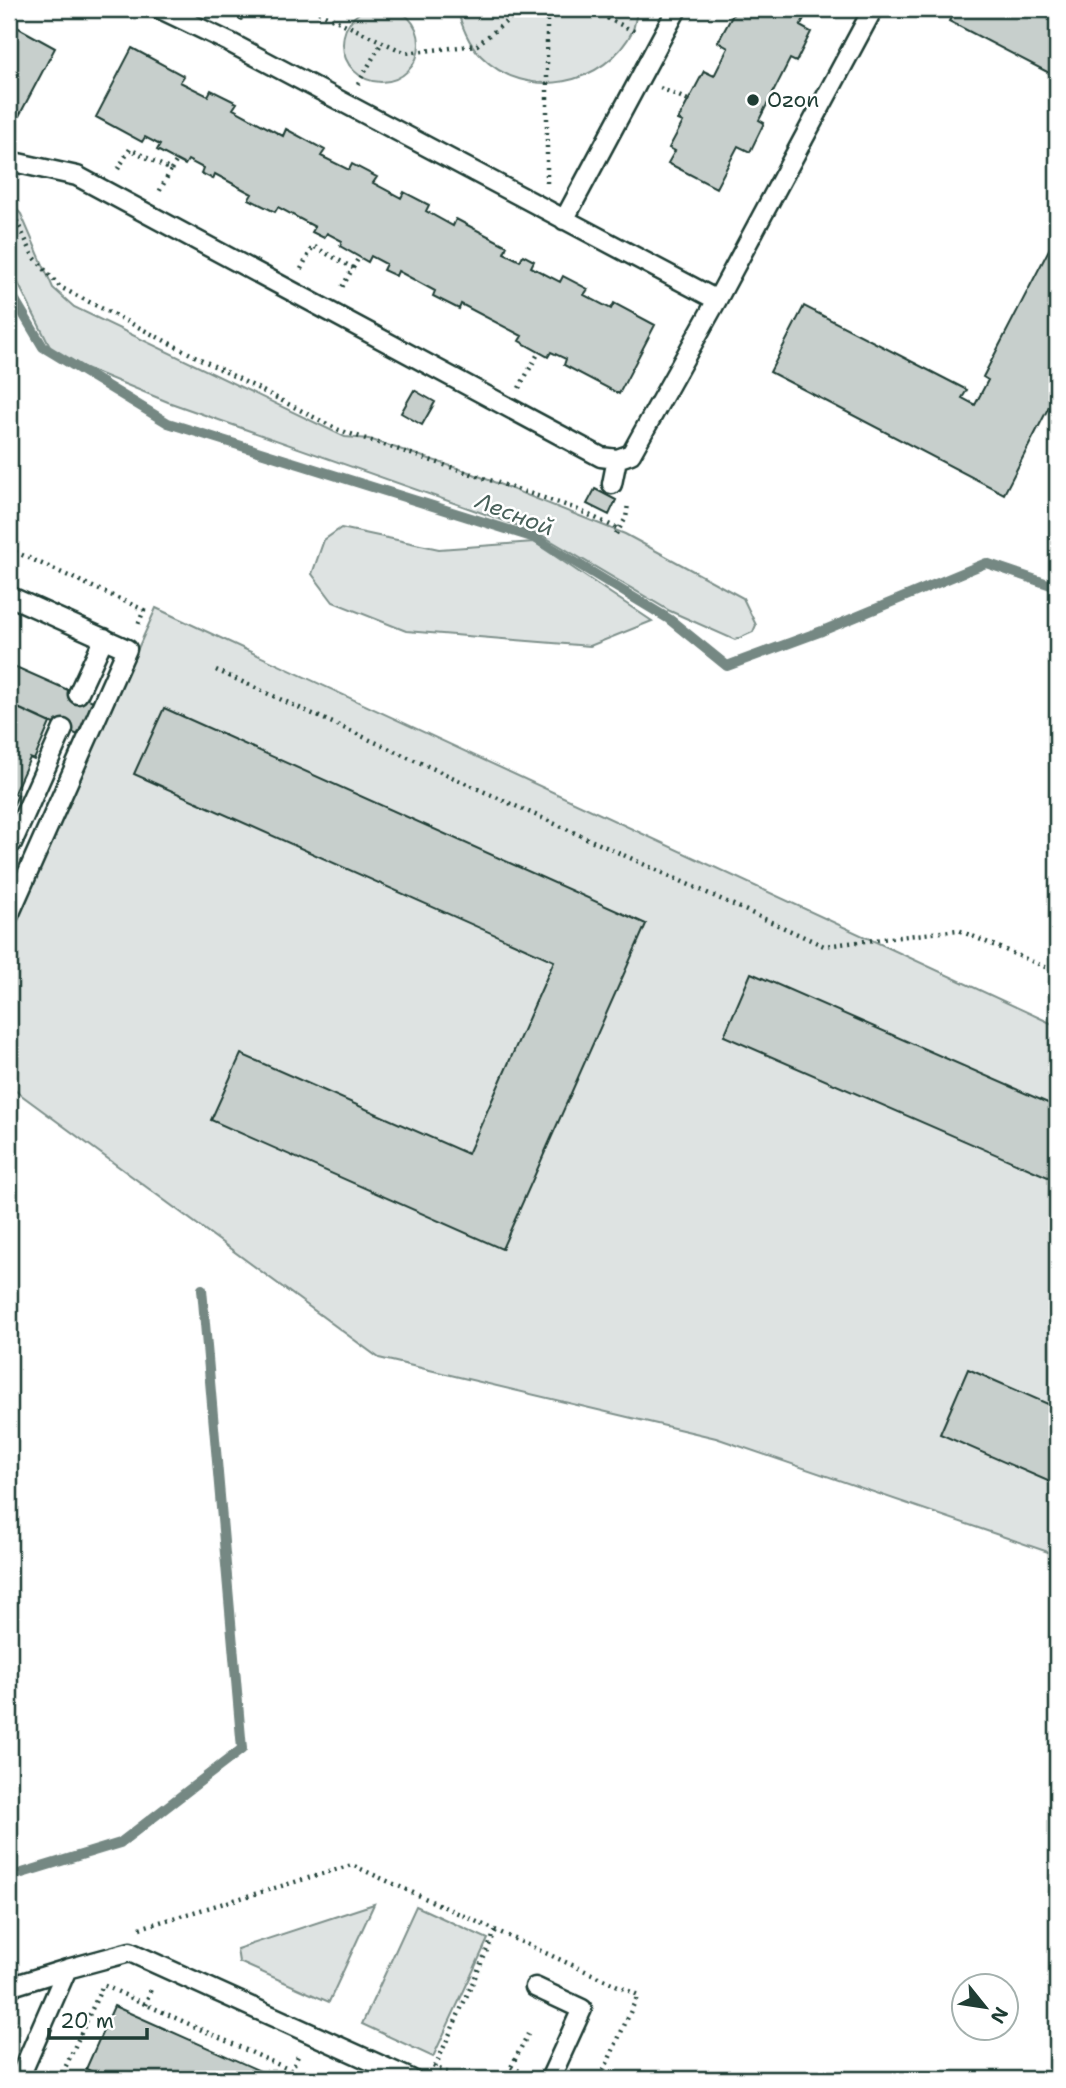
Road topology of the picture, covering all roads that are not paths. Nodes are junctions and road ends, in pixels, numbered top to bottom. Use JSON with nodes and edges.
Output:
{"nodes":[{"id":1,"x":160,"y":9,"type":"edge"},
{"id":2,"x":677,"y":9,"type":"edge"},
{"id":3,"x":873,"y":9,"type":"edge"},
{"id":4,"x":9,"y":161,"type":"edge"},
{"id":5,"x":557,"y":216,"type":"junction"},
{"id":6,"x":717,"y":300,"type":"junction"},
{"id":7,"x":617,"y":459,"type":"junction"},
{"id":8,"x":612,"y":484,"type":"dead end"},
{"id":9,"x":9,"y":596,"type":"edge"},
{"id":10,"x":104,"y":638,"type":"junction"},
{"id":11,"x":78,"y":694,"type":"dead end"},
{"id":12,"x":63,"y":729,"type":"dead end"},
{"id":13,"x":9,"y":842,"type":"edge"},
{"id":14,"x":9,"y":915,"type":"edge"},
{"id":15,"x":67,"y":1969,"type":"junction"},
{"id":16,"x":9,"y":1987,"type":"edge"},
{"id":17,"x":535,"y":1987,"type":"dead end"},
{"id":18,"x":19,"y":2079,"type":"edge"},
{"id":19,"x":411,"y":2079,"type":"edge"},
{"id":20,"x":550,"y":2079,"type":"edge"}],
"edges":[{"from":1,"to":5,"type":"lane"},
{"from":2,"to":5,"type":"lane"},
{"from":3,"to":6,"type":"lane"},
{"from":4,"to":7,"type":"lane"},
{"from":5,"to":6,"type":"lane"},
{"from":6,"to":7,"type":"lane"},
{"from":7,"to":8,"type":"lane"},
{"from":9,"to":10,"type":"lane"},
{"from":10,"to":11,"type":"lane"},
{"from":10,"to":14,"type":"lane"},
{"from":12,"to":13,"type":"lane"},
{"from":15,"to":16,"type":"lane"},
{"from":15,"to":18,"type":"lane"},
{"from":15,"to":19,"type":"lane"},
{"from":17,"to":20,"type":"lane"}]}
